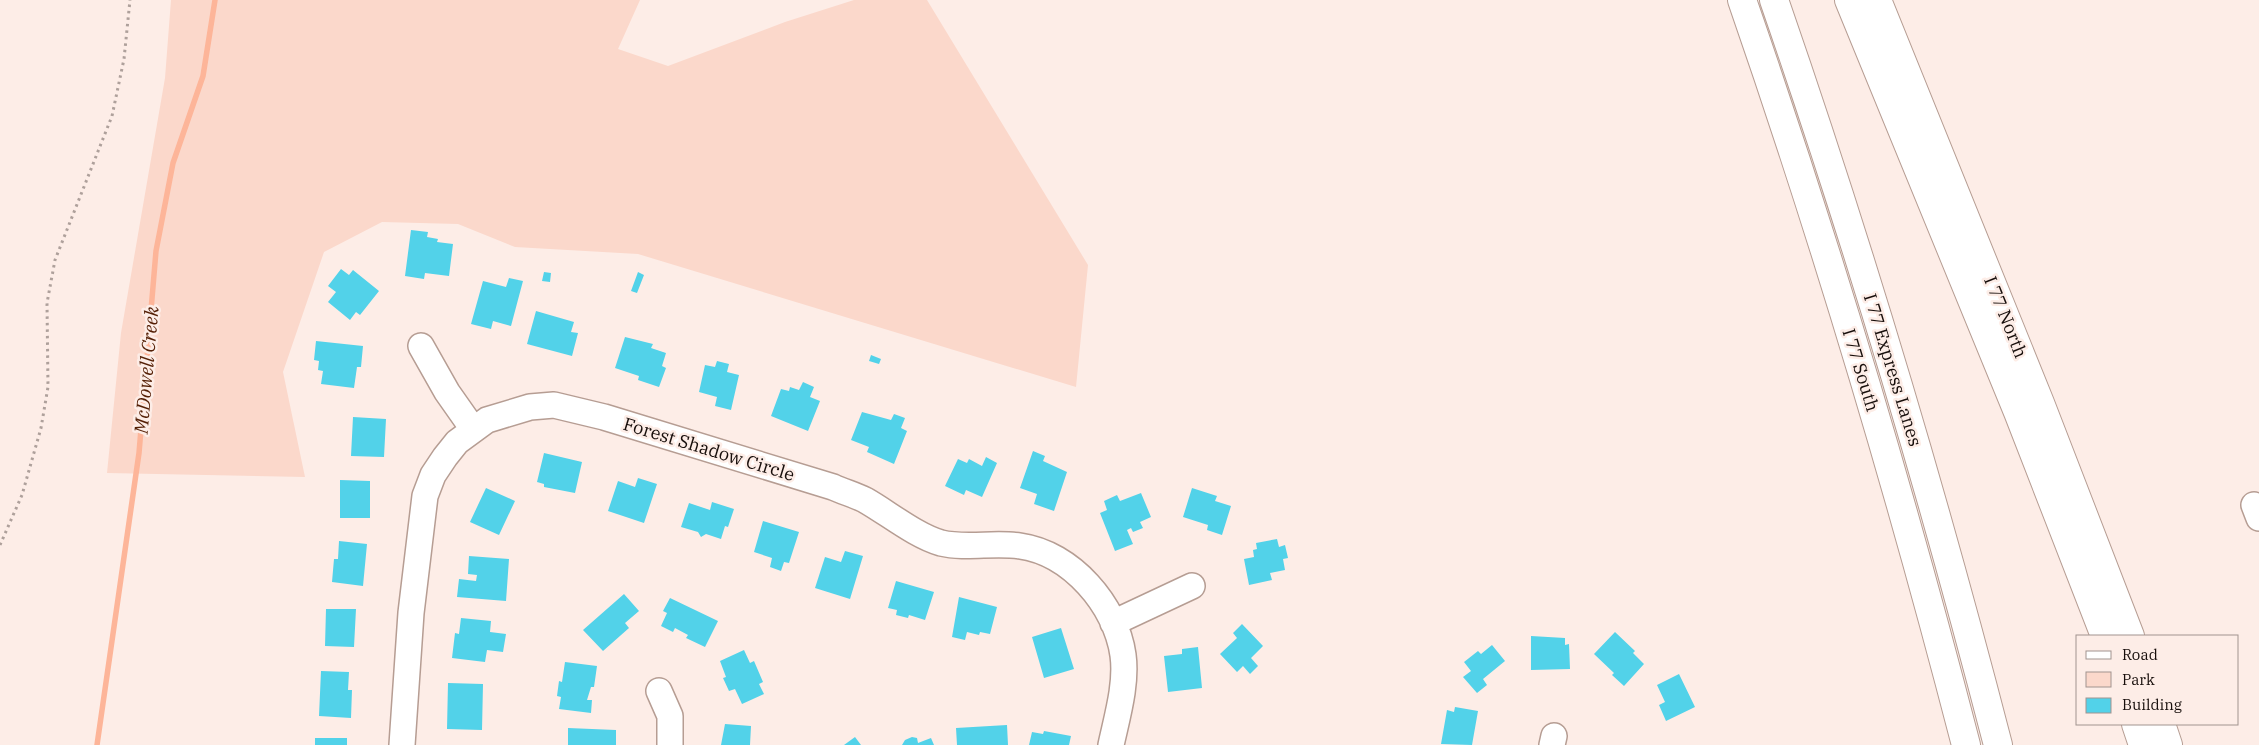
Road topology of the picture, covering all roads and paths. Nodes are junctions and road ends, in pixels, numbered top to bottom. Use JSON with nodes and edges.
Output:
{"nodes":[{"id":1,"x":130,"y":0,"type":"edge"},
{"id":2,"x":1742,"y":0,"type":"edge"},
{"id":3,"x":1774,"y":0,"type":"edge"},
{"id":4,"x":1849,"y":0,"type":"edge"},
{"id":5,"x":1877,"y":0,"type":"edge"},
{"id":6,"x":421,"y":346,"type":"dead end"},
{"id":7,"x":473,"y":430,"type":"junction"},
{"id":8,"x":0,"y":546,"type":"edge"},
{"id":9,"x":1192,"y":586,"type":"dead end"},
{"id":10,"x":1113,"y":623,"type":"junction"},
{"id":11,"x":2105,"y":635,"type":"edge"},
{"id":12,"x":2130,"y":635,"type":"edge"},
{"id":13,"x":658,"y":691,"type":"dead end"},
{"id":14,"x":2136,"y":725,"type":"edge"},
{"id":15,"x":2161,"y":725,"type":"edge"},
{"id":16,"x":402,"y":745,"type":"edge"},
{"id":17,"x":670,"y":745,"type":"edge"},
{"id":18,"x":1111,"y":745,"type":"edge"},
{"id":19,"x":1966,"y":745,"type":"edge"},
{"id":20,"x":1998,"y":745,"type":"edge"},
{"id":21,"x":2143,"y":745,"type":"edge"},
{"id":22,"x":2168,"y":745,"type":"edge"}],
"edges":[{"from":1,"to":8,"type":"path"},
{"from":2,"to":19,"type":"highway","name":"I 77 South"},
{"from":3,"to":20,"type":"highway","name":"I 77 Express Lanes"},
{"from":4,"to":11,"type":"highway"},
{"from":5,"to":12,"type":"highway","name":"I 77 North"},
{"from":6,"to":7,"type":"street"},
{"from":7,"to":10,"type":"street","name":"Forest Shadow Circle"},
{"from":7,"to":16,"type":"street","name":"Forest Shadow Circle"},
{"from":9,"to":10,"type":"street"},
{"from":10,"to":18,"type":"street","name":"Forest Shadow Circle"},
{"from":13,"to":17,"type":"street"},
{"from":14,"to":21,"type":"highway"},
{"from":15,"to":22,"type":"highway"}]}
